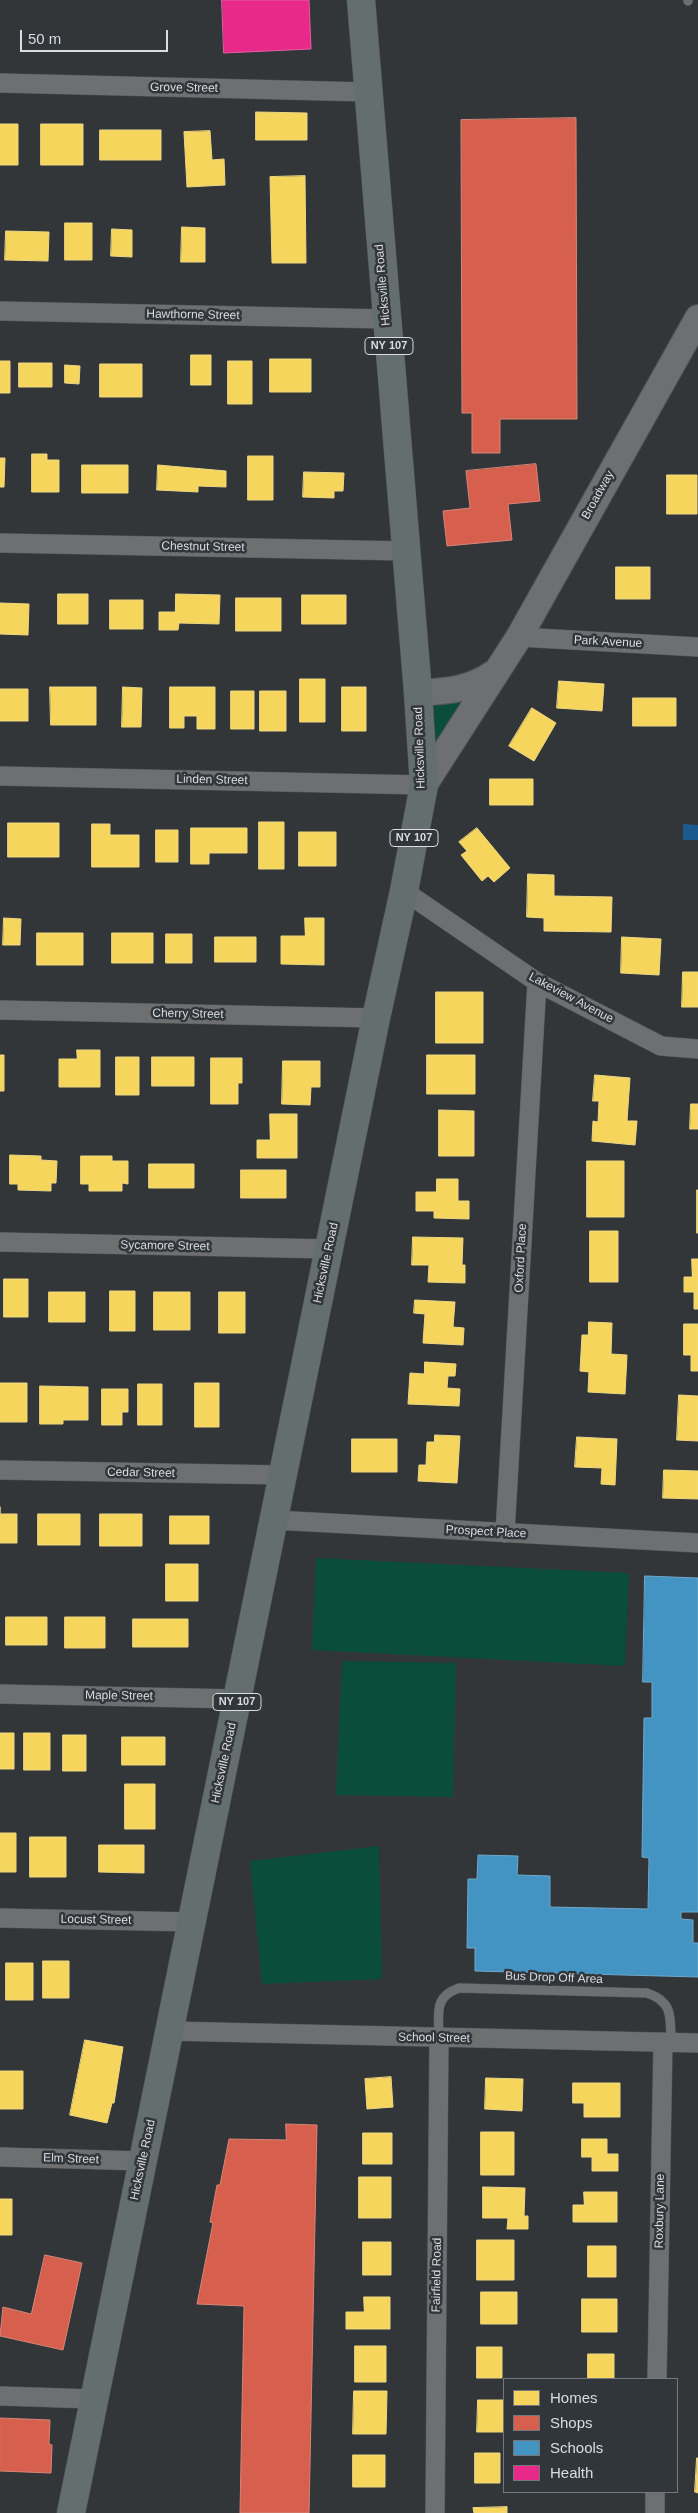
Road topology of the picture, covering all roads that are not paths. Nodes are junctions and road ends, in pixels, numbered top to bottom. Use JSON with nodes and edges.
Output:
{"nodes":[{"id":1,"x":361,"y":0,"type":"edge"},
{"id":2,"x":0,"y":83,"type":"edge"},
{"id":3,"x":367,"y":92,"type":"junction"},
{"id":4,"x":0,"y":311,"type":"edge"},
{"id":5,"x":698,"y":318,"type":"edge"},
{"id":6,"x":386,"y":319,"type":"junction"},
{"id":7,"x":0,"y":543,"type":"edge"},
{"id":8,"x":406,"y":551,"type":"junction"},
{"id":9,"x":519,"y":637,"type":"junction"},
{"id":10,"x":698,"y":647,"type":"edge"},
{"id":11,"x":497,"y":671,"type":"junction"},
{"id":12,"x":418,"y":693,"type":"junction"},
{"id":13,"x":0,"y":776,"type":"edge"},
{"id":14,"x":424,"y":785,"type":"junction"},
{"id":15,"x":404,"y":891,"type":"junction"},
{"id":16,"x":537,"y":982,"type":"junction"},
{"id":17,"x":0,"y":1010,"type":"edge"},
{"id":18,"x":376,"y":1018,"type":"junction"},
{"id":19,"x":698,"y":1048,"type":"edge"},
{"id":20,"x":0,"y":1242,"type":"edge"},
{"id":21,"x":329,"y":1249,"type":"junction"},
{"id":22,"x":0,"y":1470,"type":"edge"},
{"id":23,"x":283,"y":1475,"type":"junction"},
{"id":24,"x":274,"y":1520,"type":"junction"},
{"id":25,"x":504,"y":1533,"type":"junction"},
{"id":26,"x":698,"y":1543,"type":"edge"},
{"id":27,"x":0,"y":1694,"type":"edge"},
{"id":28,"x":237,"y":1699,"type":"junction"},
{"id":29,"x":0,"y":1918,"type":"edge"},
{"id":30,"x":192,"y":1922,"type":"junction"},
{"id":31,"x":169,"y":2031,"type":"junction"},
{"id":32,"x":440,"y":2038,"type":"junction"},
{"id":33,"x":667,"y":2042,"type":"junction"},
{"id":34,"x":698,"y":2043,"type":"edge"},
{"id":35,"x":0,"y":2157,"type":"edge"},
{"id":36,"x":143,"y":2161,"type":"junction"},
{"id":37,"x":657,"y":2378,"type":"edge"},
{"id":38,"x":0,"y":2396,"type":"edge"},
{"id":39,"x":94,"y":2399,"type":"junction"},
{"id":40,"x":656,"y":2493,"type":"edge"},
{"id":41,"x":71,"y":2513,"type":"edge"},
{"id":42,"x":435,"y":2513,"type":"edge"},
{"id":43,"x":655,"y":2513,"type":"edge"}],
"edges":[{"from":1,"to":3,"type":"main road","name":"Hicksville Road","number":"NY 107"},
{"from":2,"to":3,"type":"street","name":"Grove Street"},
{"from":3,"to":6,"type":"main road","name":"Hicksville Road","number":"NY 107"},
{"from":4,"to":6,"type":"street","name":"Hawthorne Street"},
{"from":5,"to":9,"type":"main road","name":"Broadway"},
{"from":6,"to":8,"type":"main road","name":"Hicksville Road","number":"NY 107"},
{"from":7,"to":8,"type":"street","name":"Chestnut Street"},
{"from":8,"to":12,"type":"main road","name":"Hicksville Road","number":"NY 107"},
{"from":9,"to":10,"type":"street","name":"Park Avenue"},
{"from":9,"to":11,"type":"main road","name":"Broadway"},
{"from":11,"to":12,"type":"main road","name":"Broadway"},
{"from":11,"to":14,"type":"main road","name":"Broadway"},
{"from":12,"to":14,"type":"main road","name":"Hicksville Road","number":"NY 107"},
{"from":13,"to":14,"type":"street","name":"Linden Street"},
{"from":14,"to":15,"type":"main road","name":"Hicksville Road","number":"NY 107"},
{"from":15,"to":16,"type":"street","name":"Lakeview Avenue"},
{"from":15,"to":18,"type":"main road","name":"Hicksville Road","number":"NY 107"},
{"from":16,"to":19,"type":"street","name":"Lakeview Avenue"},
{"from":16,"to":25,"type":"street","name":"Oxford Place"},
{"from":17,"to":18,"type":"street","name":"Cherry Street"},
{"from":18,"to":21,"type":"main road","name":"Hicksville Road","number":"NY 107"},
{"from":20,"to":21,"type":"street","name":"Sycamore Street"},
{"from":21,"to":23,"type":"main road","name":"Hicksville Road","number":"NY 107"},
{"from":22,"to":23,"type":"street","name":"Cedar Street"},
{"from":23,"to":24,"type":"main road","name":"Hicksville Road","number":"NY 107"},
{"from":24,"to":25,"type":"street","name":"Prospect Place"},
{"from":24,"to":28,"type":"main road","name":"Hicksville Road","number":"NY 107"},
{"from":25,"to":26,"type":"street","name":"Prospect Place"},
{"from":27,"to":28,"type":"street","name":"Maple Street"},
{"from":28,"to":30,"type":"main road","name":"Hicksville Road","number":"NY 107"},
{"from":29,"to":30,"type":"street","name":"Locust Street"},
{"from":30,"to":31,"type":"main road","name":"Hicksville Road","number":"NY 107"},
{"from":31,"to":32,"type":"street","name":"School Street"},
{"from":31,"to":36,"type":"main road","name":"Hicksville Road","number":"NY 107"},
{"from":32,"to":33,"type":"street","name":"School Street"},
{"from":32,"to":33,"type":"lane","name":"Bus Drop Off Area"},
{"from":32,"to":42,"type":"street","name":"Fairfield Road"},
{"from":33,"to":34,"type":"street","name":"School Street"},
{"from":33,"to":37,"type":"street","name":"Roxbury Lane"},
{"from":35,"to":36,"type":"street","name":"Elm Street"},
{"from":36,"to":39,"type":"main road","name":"Hicksville Road","number":"NY 107"},
{"from":38,"to":39,"type":"street"},
{"from":39,"to":41,"type":"main road","name":"Hicksville Road","number":"NY 107"},
{"from":40,"to":43,"type":"street"}]}
